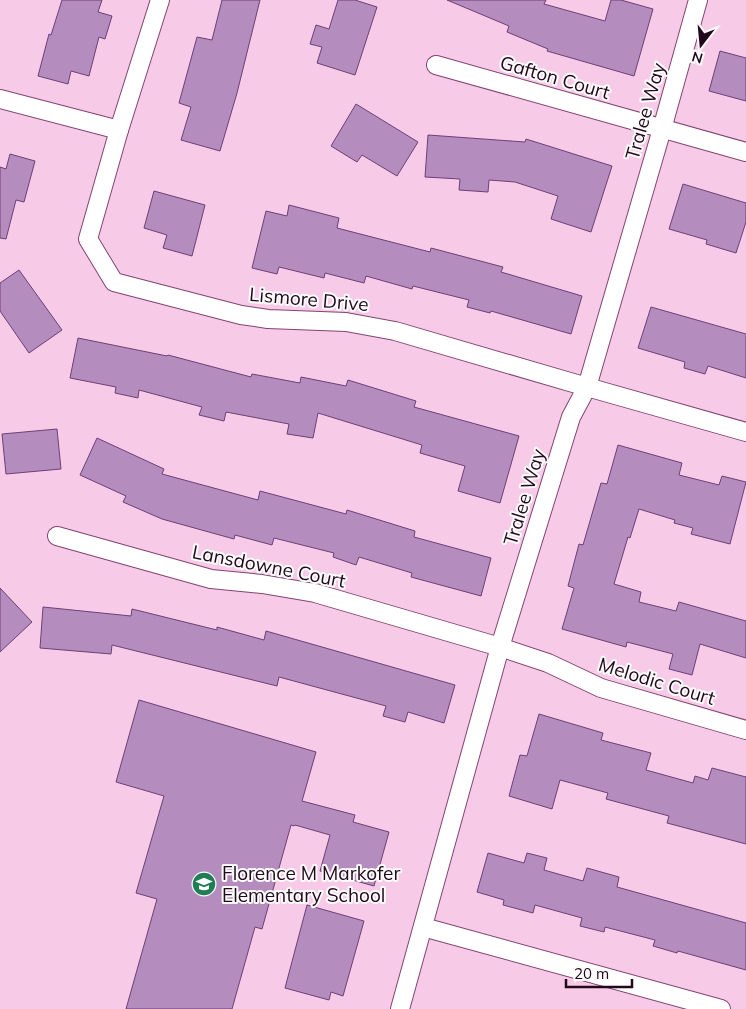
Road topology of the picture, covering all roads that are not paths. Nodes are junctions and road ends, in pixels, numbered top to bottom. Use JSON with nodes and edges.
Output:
{"nodes":[{"id":1,"x":160,"y":0,"type":"edge"},
{"id":2,"x":698,"y":0,"type":"edge"},
{"id":3,"x":436,"y":65,"type":"dead end"},
{"id":4,"x":0,"y":99,"type":"edge"},
{"id":5,"x":662,"y":129,"type":"junction"},
{"id":6,"x":119,"y":130,"type":"junction"},
{"id":7,"x":746,"y":152,"type":"edge"},
{"id":8,"x":587,"y":388,"type":"junction"},
{"id":9,"x":746,"y":432,"type":"edge"},
{"id":10,"x":57,"y":536,"type":"dead end"},
{"id":11,"x":500,"y":647,"type":"junction"},
{"id":12,"x":746,"y":730,"type":"edge"},
{"id":13,"x":423,"y":927,"type":"junction"},
{"id":14,"x":400,"y":1009,"type":"edge"},
{"id":15,"x":721,"y":1009,"type":"edge"}],
"edges":[{"from":1,"to":6,"type":"street","name":"Lismore Drive"},
{"from":2,"to":5,"type":"street","name":"Tralee Way"},
{"from":3,"to":5,"type":"street","name":"Gafton Court"},
{"from":4,"to":6,"type":"street"},
{"from":5,"to":7,"type":"street","name":"Gafton Court"},
{"from":5,"to":8,"type":"street","name":"Tralee Way"},
{"from":6,"to":8,"type":"street","name":"Lismore Drive"},
{"from":8,"to":9,"type":"street","name":"Lismore Drive"},
{"from":8,"to":11,"type":"street","name":"Tralee Way"},
{"from":10,"to":11,"type":"street","name":"Lansdowne Court"},
{"from":11,"to":12,"type":"street","name":"Melodic Court"},
{"from":11,"to":13,"type":"street","name":"Tralee Way"},
{"from":13,"to":14,"type":"street","name":"Tralee Way"},
{"from":13,"to":15,"type":"street"}]}
